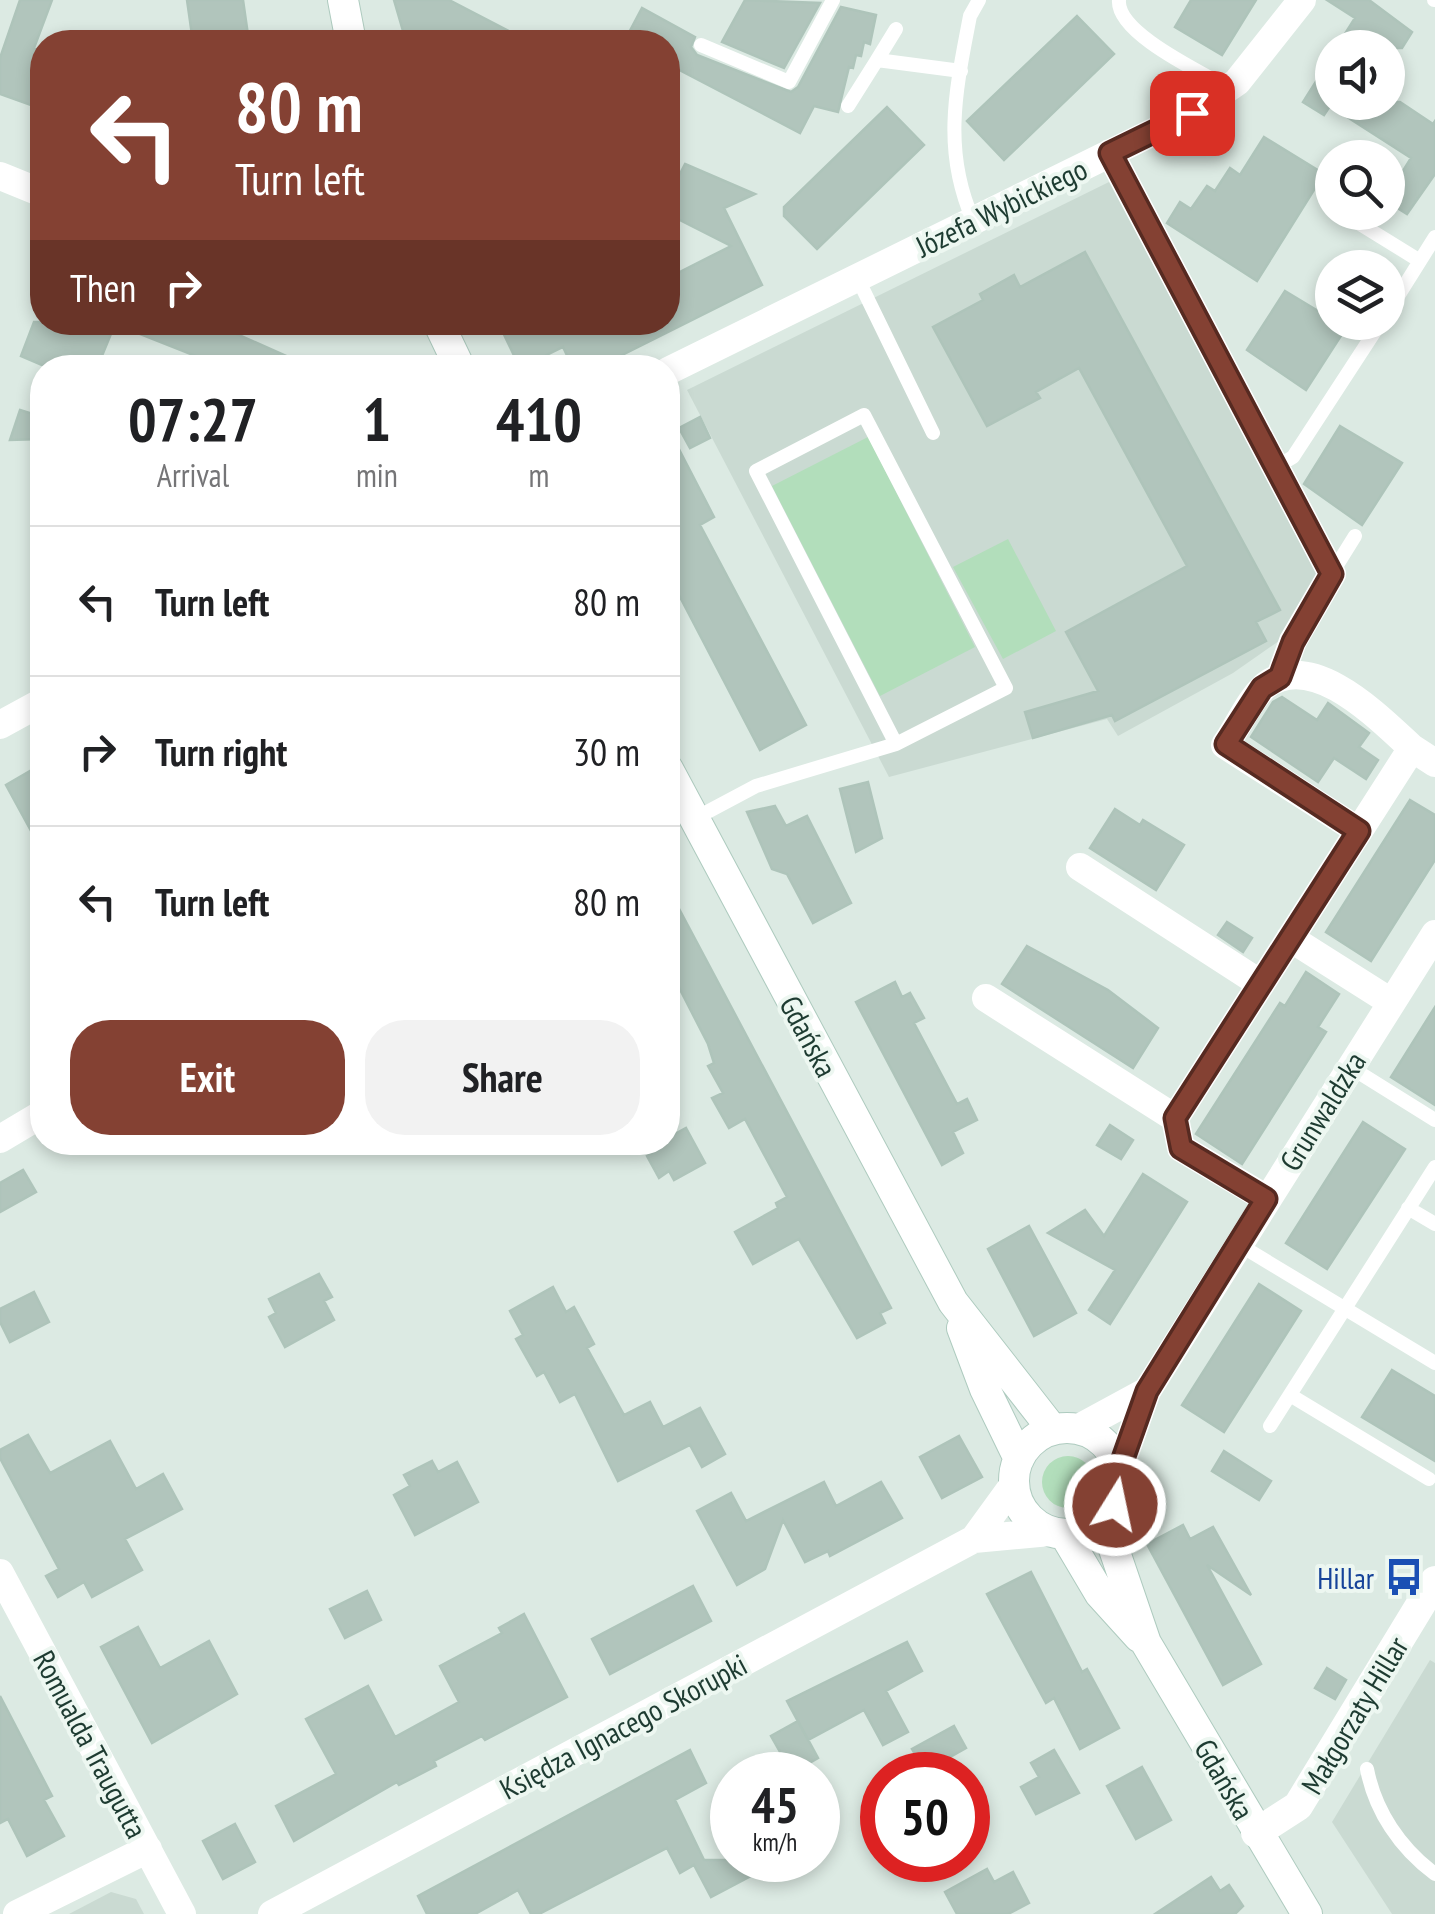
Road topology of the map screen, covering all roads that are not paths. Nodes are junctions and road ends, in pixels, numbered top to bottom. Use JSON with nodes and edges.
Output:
{"nodes":[{"id":1,"x":343,"y":0,"type":"edge"},
{"id":2,"x":833,"y":0,"type":"edge"},
{"id":3,"x":979,"y":0,"type":"edge"},
{"id":4,"x":1119,"y":0,"type":"edge"},
{"id":5,"x":1302,"y":0,"type":"edge"},
{"id":6,"x":896,"y":29,"type":"dead end"},
{"id":7,"x":349,"y":30,"type":"edge"},
{"id":8,"x":701,"y":45,"type":"dead end"},
{"id":9,"x":877,"y":60,"type":"junction"},
{"id":10,"x":961,"y":71,"type":"junction"},
{"id":11,"x":1228,"y":88,"type":"junction"},
{"id":12,"x":848,"y":106,"type":"dead end"},
{"id":13,"x":1110,"y":153,"type":"junction"},
{"id":14,"x":0,"y":176,"type":"edge"},
{"id":15,"x":30,"y":188,"type":"edge"},
{"id":16,"x":973,"y":220,"type":"junction"},
{"id":17,"x":1370,"y":230,"type":"edge"},
{"id":18,"x":1435,"y":237,"type":"edge"},
{"id":19,"x":1420,"y":261,"type":"junction"},
{"id":20,"x":857,"y":278,"type":"junction"},
{"id":21,"x":1405,"y":285,"type":"edge"},
{"id":22,"x":1369,"y":340,"type":"edge"},
{"id":23,"x":680,"y":365,"type":"edge"},
{"id":24,"x":933,"y":433,"type":"dead end"},
{"id":25,"x":1276,"y":467,"type":"junction"},
{"id":26,"x":1354,"y":536,"type":"dead end"},
{"id":27,"x":1332,"y":574,"type":"junction"},
{"id":28,"x":1280,"y":677,"type":"junction"},
{"id":29,"x":30,"y":709,"type":"edge"},
{"id":30,"x":0,"y":725,"type":"edge"},
{"id":31,"x":896,"y":744,"type":"junction"},
{"id":32,"x":1423,"y":756,"type":"edge"},
{"id":33,"x":680,"y":793,"type":"edge"},
{"id":34,"x":694,"y":820,"type":"junction"},
{"id":35,"x":1359,"y":831,"type":"junction"},
{"id":36,"x":1080,"y":866,"type":"dead end"},
{"id":37,"x":1435,"y":934,"type":"edge"},
{"id":38,"x":1290,"y":938,"type":"junction"},
{"id":39,"x":1261,"y":984,"type":"junction"},
{"id":40,"x":986,"y":998,"type":"dead end"},
{"id":41,"x":1391,"y":1002,"type":"junction"},
{"id":42,"x":1350,"y":1068,"type":"junction"},
{"id":43,"x":1175,"y":1118,"type":"junction"},
{"id":44,"x":1435,"y":1120,"type":"edge"},
{"id":45,"x":30,"y":1121,"type":"edge"},
{"id":46,"x":0,"y":1139,"type":"edge"},
{"id":47,"x":1435,"y":1167,"type":"edge"},
{"id":48,"x":1266,"y":1199,"type":"junction"},
{"id":49,"x":1408,"y":1208,"type":"junction"},
{"id":50,"x":1435,"y":1224,"type":"edge"},
{"id":51,"x":1238,"y":1244,"type":"junction"},
{"id":52,"x":953,"y":1302,"type":"junction"},
{"id":53,"x":1344,"y":1308,"type":"junction"},
{"id":54,"x":1435,"y":1364,"type":"edge"},
{"id":55,"x":1147,"y":1391,"type":"junction"},
{"id":56,"x":1290,"y":1394,"type":"junction"},
{"id":57,"x":1270,"y":1426,"type":"dead end"},
{"id":58,"x":1065,"y":1430,"type":"junction"},
{"id":59,"x":1119,"y":1470,"type":"junction"},
{"id":60,"x":1017,"y":1472,"type":"junction"},
{"id":61,"x":1429,"y":1479,"type":"dead end"},
{"id":62,"x":1104,"y":1520,"type":"junction"},
{"id":63,"x":1058,"y":1533,"type":"junction"},
{"id":64,"x":974,"y":1539,"type":"junction"},
{"id":65,"x":0,"y":1574,"type":"edge"},
{"id":66,"x":1435,"y":1581,"type":"edge"},
{"id":67,"x":1146,"y":1643,"type":"junction"},
{"id":68,"x":1366,"y":1768,"type":"dead end"},
{"id":69,"x":1256,"y":1832,"type":"junction"},
{"id":70,"x":148,"y":1849,"type":"junction"},
{"id":71,"x":1435,"y":1874,"type":"edge"},
{"id":72,"x":16,"y":1914,"type":"edge"},
{"id":73,"x":182,"y":1914,"type":"edge"},
{"id":74,"x":272,"y":1914,"type":"edge"},
{"id":75,"x":1307,"y":1914,"type":"edge"}],
"edges":[{"from":1,"to":7,"type":"main road"},
{"from":2,"to":8,"type":"lane"},
{"from":3,"to":10,"type":"lane"},
{"from":4,"to":11,"type":"lane"},
{"from":5,"to":11,"type":"street","name":"Józefa Wybickiego"},
{"from":6,"to":9,"type":"lane"},
{"from":9,"to":10,"type":"lane"},
{"from":9,"to":12,"type":"lane"},
{"from":10,"to":16,"type":"lane"},
{"from":11,"to":13,"type":"street","name":"Józefa Wybickiego"},
{"from":13,"to":16,"type":"street","name":"Józefa Wybickiego"},
{"from":13,"to":25,"type":"street"},
{"from":14,"to":15,"type":"street"},
{"from":16,"to":20,"type":"street","name":"Józefa Wybickiego"},
{"from":17,"to":19,"type":"lane"},
{"from":18,"to":19,"type":"lane"},
{"from":19,"to":21,"type":"lane"},
{"from":20,"to":23,"type":"street","name":"Józefa Wybickiego"},
{"from":20,"to":24,"type":"lane"},
{"from":22,"to":25,"type":"lane"},
{"from":25,"to":27,"type":"street"},
{"from":26,"to":27,"type":"lane"},
{"from":27,"to":28,"type":"street"},
{"from":28,"to":32,"type":"street"},
{"from":28,"to":35,"type":"street"},
{"from":29,"to":30,"type":"street"},
{"from":31,"to":31,"type":"lane"},
{"from":31,"to":34,"type":"lane"},
{"from":32,"to":35,"type":"street"},
{"from":33,"to":34,"type":"main road","name":"Gdańska"},
{"from":34,"to":52,"type":"main road","name":"Gdańska"},
{"from":35,"to":38,"type":"street"},
{"from":36,"to":39,"type":"street"},
{"from":37,"to":41,"type":"street","name":"Grunwaldzka"},
{"from":38,"to":39,"type":"street"},
{"from":38,"to":41,"type":"street"},
{"from":39,"to":43,"type":"street"},
{"from":40,"to":43,"type":"street"},
{"from":41,"to":42,"type":"street","name":"Grunwaldzka"},
{"from":42,"to":44,"type":"lane"},
{"from":42,"to":48,"type":"street","name":"Grunwaldzka"},
{"from":43,"to":48,"type":"street"},
{"from":45,"to":46,"type":"street"},
{"from":47,"to":49,"type":"lane"},
{"from":48,"to":51,"type":"street","name":"Grunwaldzka"},
{"from":49,"to":50,"type":"lane"},
{"from":49,"to":53,"type":"lane"},
{"from":51,"to":53,"type":"lane"},
{"from":51,"to":55,"type":"street","name":"Grunwaldzka"},
{"from":52,"to":58,"type":"main road","name":"Gdańska"},
{"from":52,"to":60,"type":"main road","name":"Gdańska"},
{"from":53,"to":54,"type":"lane"},
{"from":53,"to":56,"type":"lane"},
{"from":55,"to":58,"type":"street","name":"Grunwaldzka"},
{"from":55,"to":59,"type":"street","name":"Grunwaldzka"},
{"from":56,"to":57,"type":"lane"},
{"from":56,"to":61,"type":"lane"},
{"from":58,"to":59,"type":"main road"},
{"from":58,"to":60,"type":"main road"},
{"from":59,"to":62,"type":"main road"},
{"from":60,"to":63,"type":"main road"},
{"from":60,"to":64,"type":"street","name":"Księdza Ignacego Skorupki"},
{"from":62,"to":63,"type":"main road"},
{"from":62,"to":67,"type":"main road","name":"Gdańska"},
{"from":63,"to":64,"type":"street","name":"Księdza Ignacego Skorupki"},
{"from":63,"to":67,"type":"main road","name":"Gdańska"},
{"from":64,"to":74,"type":"street","name":"Księdza Ignacego Skorupki"},
{"from":65,"to":70,"type":"street","name":"Romualda Traugutta"},
{"from":66,"to":69,"type":"main road","name":"Małgorzaty Hillar"},
{"from":67,"to":69,"type":"main road","name":"Gdańska"},
{"from":68,"to":71,"type":"lane"},
{"from":69,"to":75,"type":"main road","name":"Gdańska"},
{"from":70,"to":72,"type":"street"},
{"from":70,"to":73,"type":"street","name":"Romualda Traugutta"}]}
